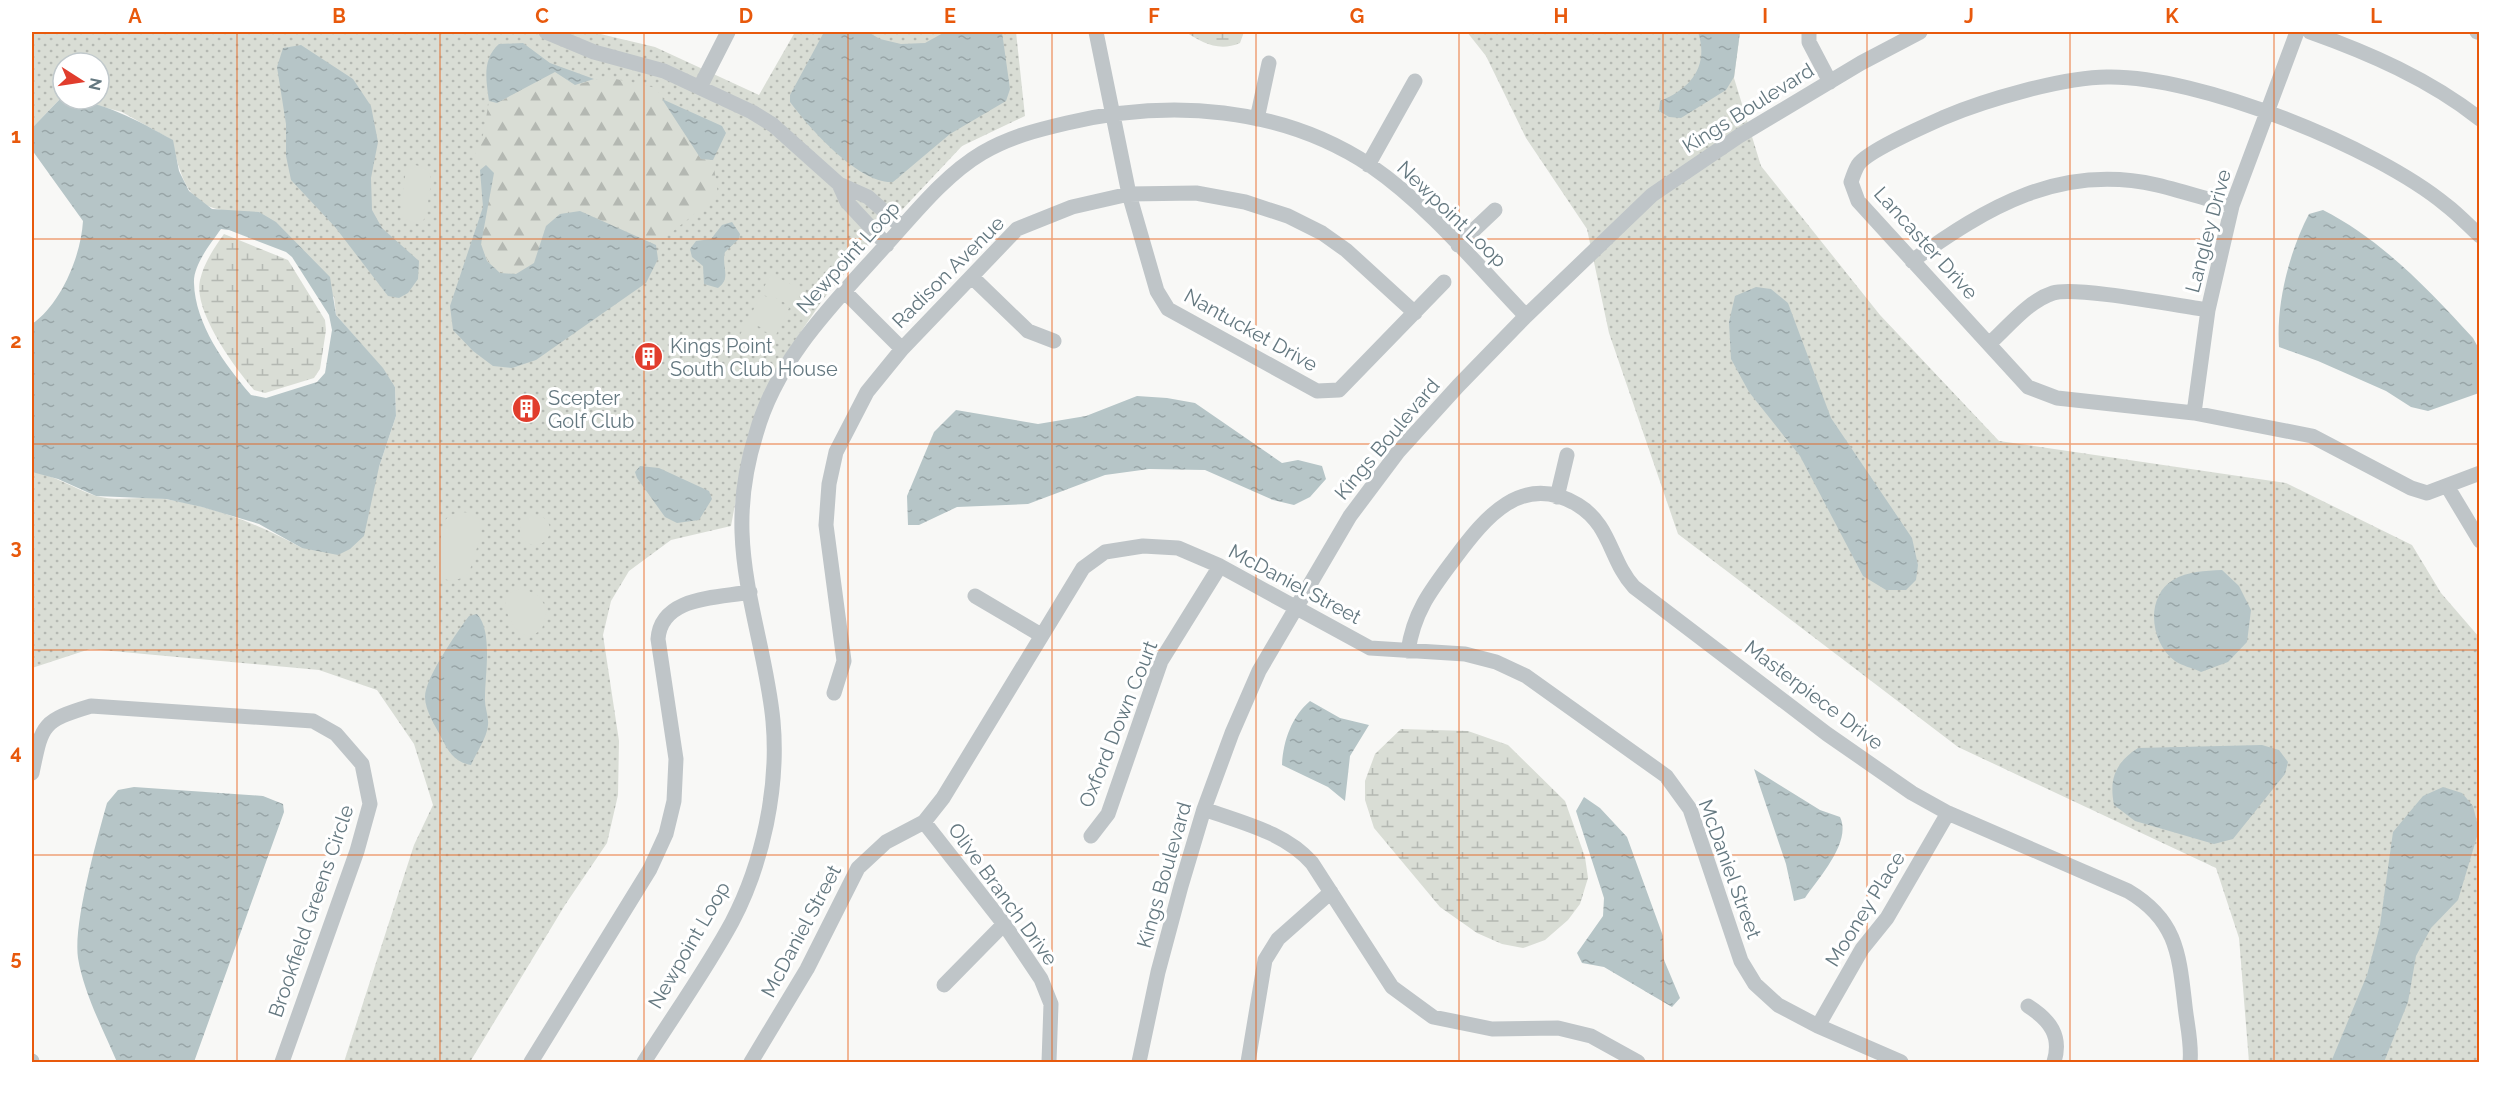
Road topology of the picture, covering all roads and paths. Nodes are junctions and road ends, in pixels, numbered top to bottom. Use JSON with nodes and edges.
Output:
{"nodes":[{"id":1,"x":546,"y":32,"type":"edge"},
{"id":2,"x":728,"y":32,"type":"edge"},
{"id":3,"x":1096,"y":32,"type":"edge"},
{"id":4,"x":1809,"y":32,"type":"edge"},
{"id":5,"x":1920,"y":32,"type":"edge"},
{"id":6,"x":2297,"y":32,"type":"edge"},
{"id":7,"x":2310,"y":32,"type":"edge"},
{"id":8,"x":1269,"y":63,"type":"dead end"},
{"id":9,"x":1415,"y":81,"type":"dead end"},
{"id":10,"x":1830,"y":82,"type":"junction"},
{"id":11,"x":700,"y":87,"type":"junction"},
{"id":12,"x":2268,"y":111,"type":"junction"},
{"id":13,"x":1114,"y":112,"type":"junction"},
{"id":14,"x":1257,"y":119,"type":"junction"},
{"id":15,"x":2480,"y":119,"type":"edge"},
{"id":16,"x":1368,"y":165,"type":"junction"},
{"id":17,"x":839,"y":184,"type":"junction"},
{"id":18,"x":1129,"y":194,"type":"junction"},
{"id":19,"x":2232,"y":206,"type":"junction"},
{"id":20,"x":1495,"y":210,"type":"dead end"},
{"id":21,"x":903,"y":227,"type":"junction"},
{"id":22,"x":2480,"y":236,"type":"edge"},
{"id":23,"x":886,"y":245,"type":"junction"},
{"id":24,"x":1458,"y":245,"type":"junction"},
{"id":25,"x":1912,"y":261,"type":"junction"},
{"id":26,"x":972,"y":277,"type":"junction"},
{"id":27,"x":1444,"y":282,"type":"dead end"},
{"id":28,"x":844,"y":291,"type":"junction"},
{"id":29,"x":2208,"y":310,"type":"junction"},
{"id":30,"x":1415,"y":313,"type":"junction"},
{"id":31,"x":1526,"y":316,"type":"junction"},
{"id":32,"x":1054,"y":341,"type":"dead end"},
{"id":33,"x":1989,"y":344,"type":"junction"},
{"id":34,"x":902,"y":349,"type":"junction"},
{"id":35,"x":2194,"y":413,"type":"junction"},
{"id":36,"x":1567,"y":455,"type":"dead end"},
{"id":37,"x":2480,"y":472,"type":"edge"},
{"id":38,"x":2447,"y":486,"type":"junction"},
{"id":39,"x":1557,"y":497,"type":"junction"},
{"id":40,"x":2480,"y":541,"type":"edge"},
{"id":41,"x":1220,"y":566,"type":"junction"},
{"id":42,"x":750,"y":592,"type":"junction"},
{"id":43,"x":975,"y":596,"type":"dead end"},
{"id":44,"x":1294,"y":608,"type":"junction"},
{"id":45,"x":1041,"y":635,"type":"junction"},
{"id":46,"x":1408,"y":651,"type":"junction"},
{"id":47,"x":834,"y":693,"type":"dead end"},
{"id":48,"x":32,"y":773,"type":"edge"},
{"id":49,"x":1203,"y":809,"type":"junction"},
{"id":50,"x":1948,"y":813,"type":"junction"},
{"id":51,"x":924,"y":822,"type":"junction"},
{"id":52,"x":1091,"y":836,"type":"dead end"},
{"id":53,"x":1331,"y":892,"type":"junction"},
{"id":54,"x":1004,"y":924,"type":"junction"},
{"id":55,"x":944,"y":985,"type":"dead end"},
{"id":56,"x":2028,"y":1006,"type":"dead end"},
{"id":57,"x":1818,"y":1026,"type":"junction"},
{"id":58,"x":758,"y":1060,"type":"edge"},
{"id":59,"x":282,"y":1062,"type":"edge"},
{"id":60,"x":531,"y":1062,"type":"edge"},
{"id":61,"x":644,"y":1062,"type":"edge"},
{"id":62,"x":1049,"y":1062,"type":"edge"},
{"id":63,"x":1139,"y":1062,"type":"edge"},
{"id":64,"x":1248,"y":1062,"type":"edge"},
{"id":65,"x":1638,"y":1062,"type":"edge"},
{"id":66,"x":1901,"y":1062,"type":"edge"},
{"id":67,"x":2054,"y":1062,"type":"edge"},
{"id":68,"x":2190,"y":1062,"type":"edge"}],
"edges":[{"from":1,"to":11,"type":"street"},
{"from":2,"to":11,"type":"street"},
{"from":3,"to":13,"type":"street","name":"Nantucket Drive"},
{"from":4,"to":10,"type":"street"},
{"from":5,"to":10,"type":"street","name":"Kings Boulevard"},
{"from":6,"to":12,"type":"street","name":"Langley Drive"},
{"from":7,"to":15,"type":"street"},
{"from":8,"to":14,"type":"street"},
{"from":9,"to":16,"type":"street"},
{"from":10,"to":31,"type":"street","name":"Kings Boulevard"},
{"from":11,"to":17,"type":"street"},
{"from":12,"to":19,"type":"street","name":"Langley Drive"},
{"from":12,"to":22,"type":"street","name":"Lancaster Drive"},
{"from":12,"to":25,"type":"street","name":"Lancaster Drive"},
{"from":13,"to":14,"type":"street","name":"Newpoint Loop"},
{"from":13,"to":18,"type":"street","name":"Nantucket Drive"},
{"from":13,"to":21,"type":"street","name":"Newpoint Loop"},
{"from":14,"to":16,"type":"street","name":"Newpoint Loop"},
{"from":16,"to":24,"type":"street","name":"Newpoint Loop"},
{"from":17,"to":21,"type":"street"},
{"from":17,"to":23,"type":"street"},
{"from":18,"to":26,"type":"street","name":"Radison Avenue"},
{"from":18,"to":30,"type":"street","name":"Radison Avenue"},
{"from":18,"to":30,"type":"street","name":"Nantucket Drive"},
{"from":19,"to":25,"type":"street"},
{"from":19,"to":29,"type":"street","name":"Langley Drive"},
{"from":20,"to":24,"type":"street"},
{"from":21,"to":23,"type":"street","name":"Newpoint Loop"},
{"from":23,"to":28,"type":"street","name":"Newpoint Loop"},
{"from":24,"to":31,"type":"street","name":"Newpoint Loop"},
{"from":25,"to":33,"type":"street","name":"Lancaster Drive"},
{"from":26,"to":32,"type":"street"},
{"from":26,"to":34,"type":"street","name":"Radison Avenue"},
{"from":27,"to":30,"type":"street","name":"Nantucket Drive"},
{"from":28,"to":34,"type":"street","name":"Radison Avenue"},
{"from":28,"to":42,"type":"street","name":"Newpoint Loop"},
{"from":29,"to":33,"type":"street"},
{"from":29,"to":35,"type":"street","name":"Langley Drive"},
{"from":31,"to":44,"type":"street","name":"Kings Boulevard"},
{"from":33,"to":35,"type":"street","name":"Lancaster Drive"},
{"from":34,"to":47,"type":"street","name":"Radison Avenue"},
{"from":35,"to":38,"type":"street","name":"Lancaster Drive"},
{"from":36,"to":39,"type":"street"},
{"from":37,"to":38,"type":"street","name":"Lancaster Drive"},
{"from":38,"to":40,"type":"street"},
{"from":39,"to":46,"type":"street","name":"Masterpiece Drive"},
{"from":39,"to":50,"type":"street","name":"Masterpiece Drive"},
{"from":41,"to":44,"type":"street","name":"McDaniel Street"},
{"from":41,"to":45,"type":"street","name":"McDaniel Street"},
{"from":41,"to":52,"type":"street","name":"Oxford Down Court"},
{"from":42,"to":60,"type":"street"},
{"from":42,"to":61,"type":"street","name":"Newpoint Loop"},
{"from":43,"to":45,"type":"street"},
{"from":44,"to":46,"type":"street","name":"McDaniel Street"},
{"from":44,"to":49,"type":"street","name":"Kings Boulevard"},
{"from":45,"to":51,"type":"street","name":"McDaniel Street"},
{"from":46,"to":57,"type":"street","name":"McDaniel Street"},
{"from":48,"to":59,"type":"street","name":"Brookfield Greens Circle"},
{"from":49,"to":53,"type":"street"},
{"from":49,"to":63,"type":"street","name":"Kings Boulevard"},
{"from":50,"to":57,"type":"street","name":"Mooney Place"},
{"from":50,"to":68,"type":"street","name":"Masterpiece Drive"},
{"from":51,"to":54,"type":"street","name":"Olive Branch Drive"},
{"from":51,"to":58,"type":"street","name":"McDaniel Street"},
{"from":53,"to":64,"type":"street"},
{"from":53,"to":65,"type":"street"},
{"from":54,"to":55,"type":"street"},
{"from":54,"to":62,"type":"street","name":"Olive Branch Drive"},
{"from":56,"to":67,"type":"street"},
{"from":57,"to":66,"type":"street","name":"McDaniel Street"}]}
